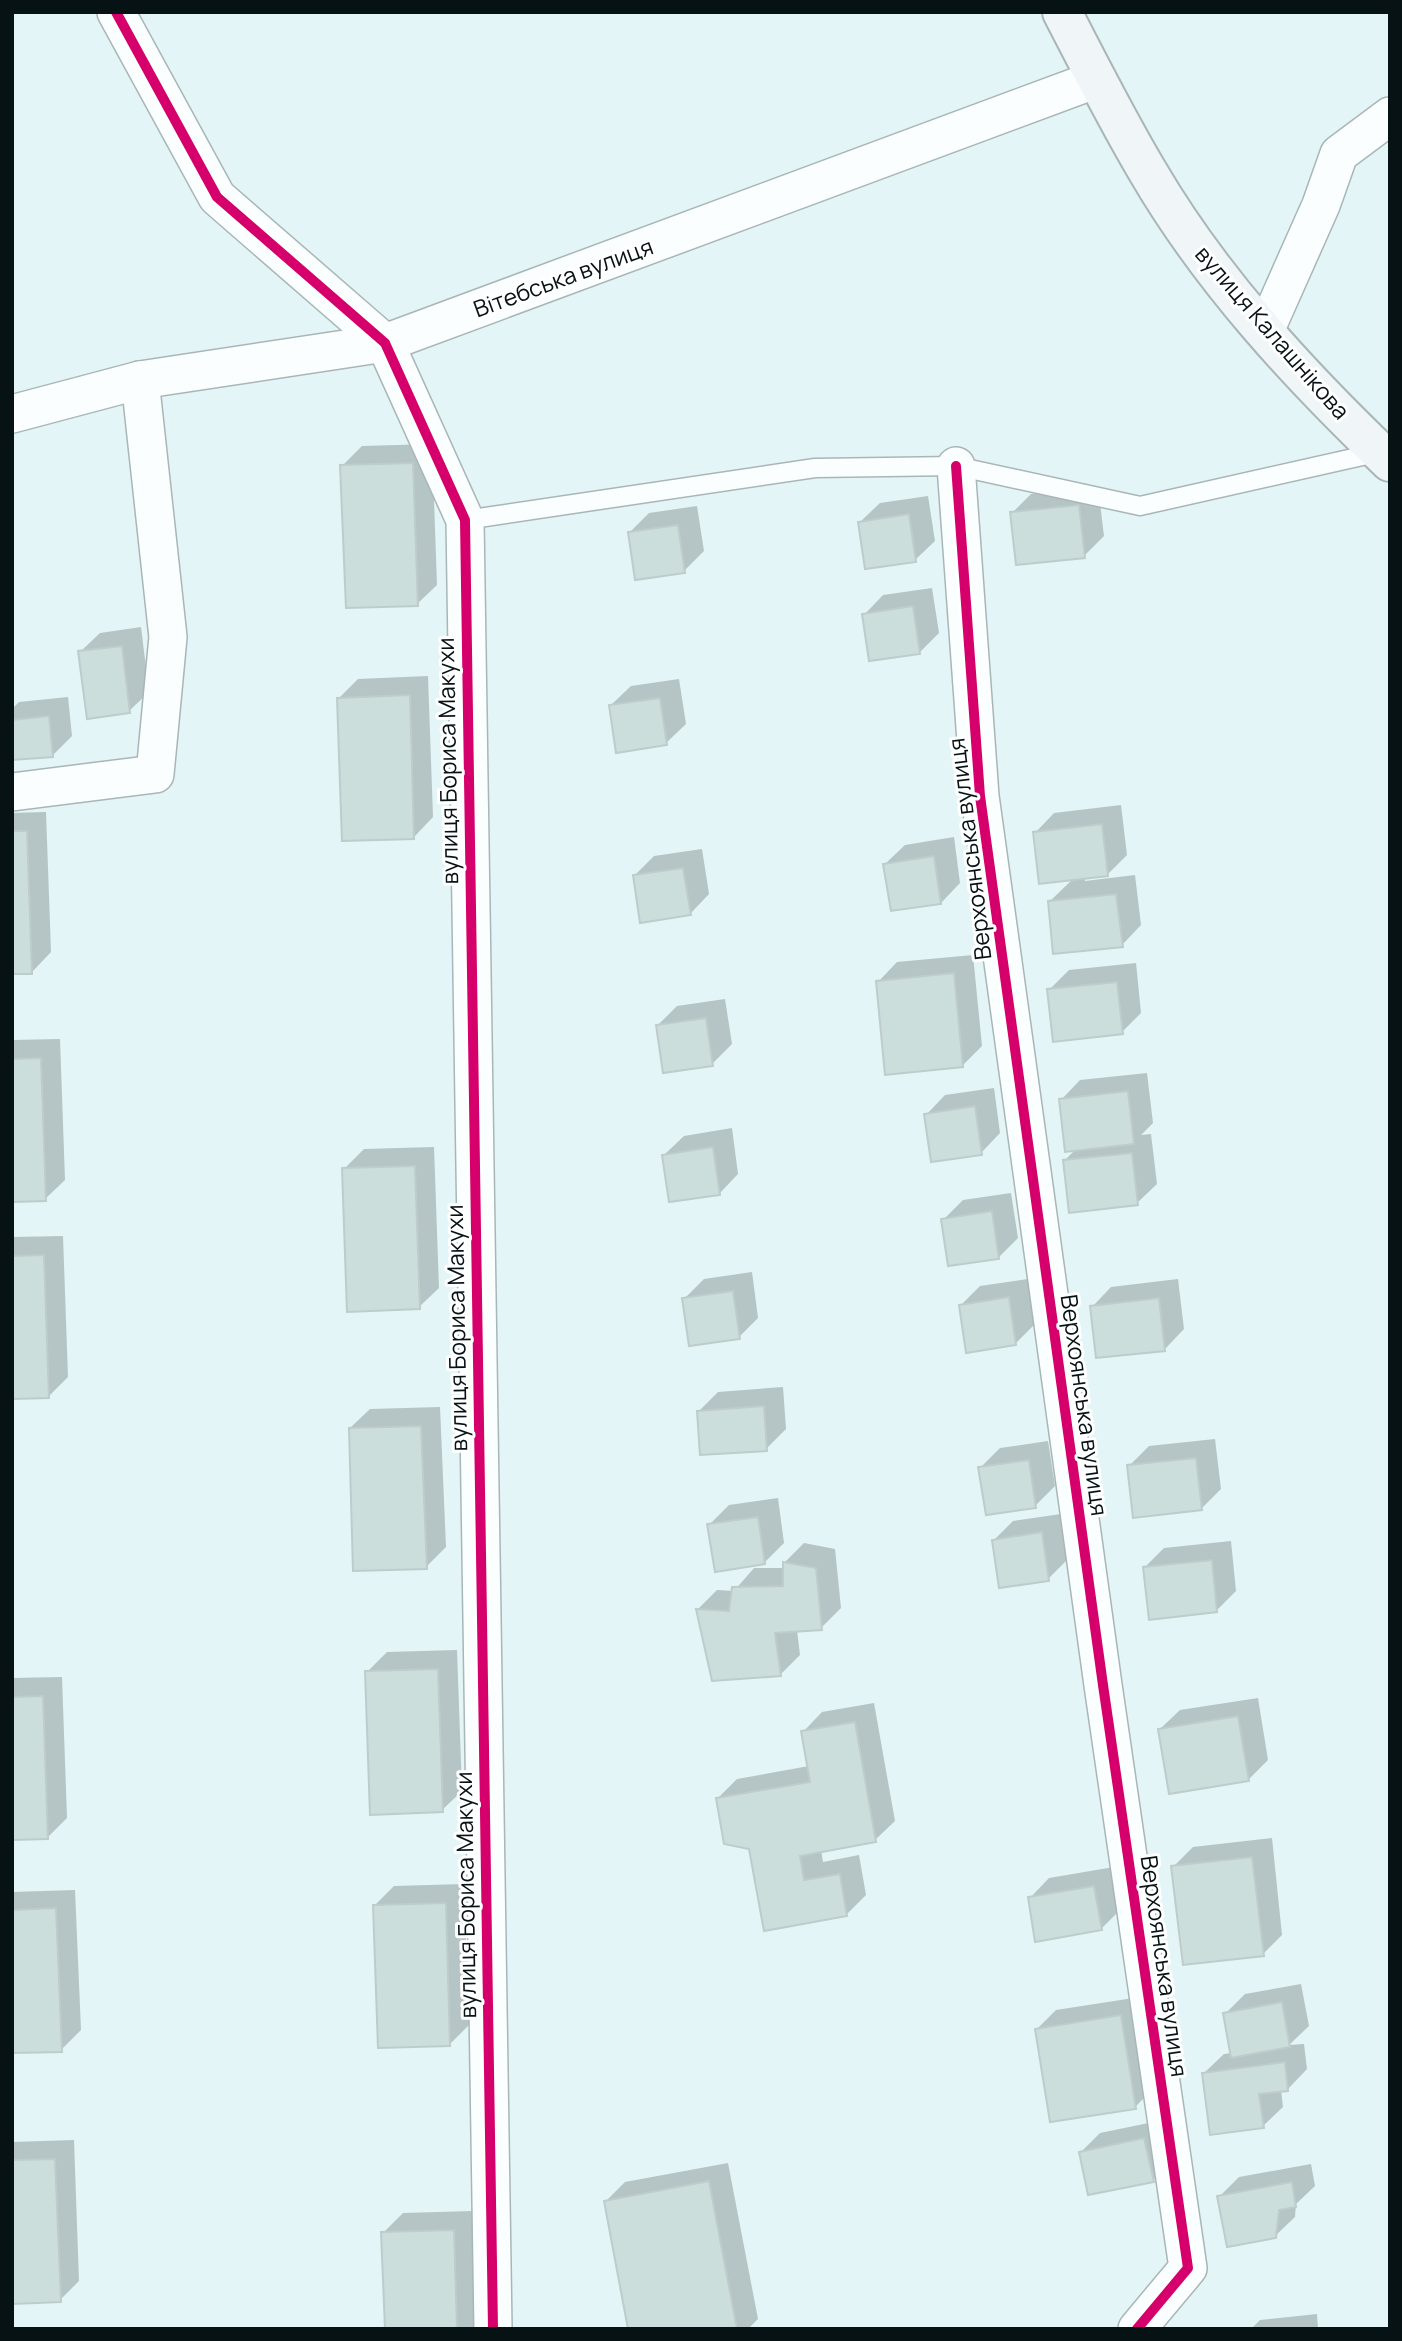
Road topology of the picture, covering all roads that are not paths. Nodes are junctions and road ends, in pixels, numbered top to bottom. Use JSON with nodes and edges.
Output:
{"nodes":[{"id":1,"x":116,"y":12,"type":"edge"},
{"id":2,"x":1062,"y":12,"type":"edge"},
{"id":3,"x":1097,"y":79,"type":"junction"},
{"id":4,"x":1390,"y":116,"type":"edge"},
{"id":5,"x":1265,"y":331,"type":"junction"},
{"id":6,"x":384,"y":343,"type":"junction"},
{"id":7,"x":140,"y":380,"type":"junction"},
{"id":8,"x":12,"y":414,"type":"edge"},
{"id":9,"x":1385,"y":457,"type":"edge"},
{"id":10,"x":956,"y":466,"type":"junction"},
{"id":11,"x":465,"y":520,"type":"junction"},
{"id":12,"x":12,"y":792,"type":"edge"},
{"id":13,"x":493,"y":2329,"type":"edge"},
{"id":14,"x":1137,"y":2329,"type":"edge"}],
"edges":[{"from":1,"to":6,"type":"street"},
{"from":2,"to":3,"type":"street","name":"вулиця Калашнікова"},
{"from":3,"to":5,"type":"street","name":"вулиця Калашнікова"},
{"from":3,"to":6,"type":"street","name":"Вітебська вулиця"},
{"from":4,"to":5,"type":"street"},
{"from":5,"to":9,"type":"street","name":"вулиця Калашнікова"},
{"from":6,"to":7,"type":"street","name":"Вітебська вулиця"},
{"from":6,"to":11,"type":"street","name":"вулиця Бориса Макухи"},
{"from":7,"to":8,"type":"street","name":"Вітебська вулиця"},
{"from":7,"to":12,"type":"street"},
{"from":9,"to":10,"type":"lane"},
{"from":10,"to":11,"type":"lane"},
{"from":10,"to":14,"type":"street","name":"Верхоянська вулиця"},
{"from":11,"to":13,"type":"street","name":"вулиця Бориса Макухи"}]}
